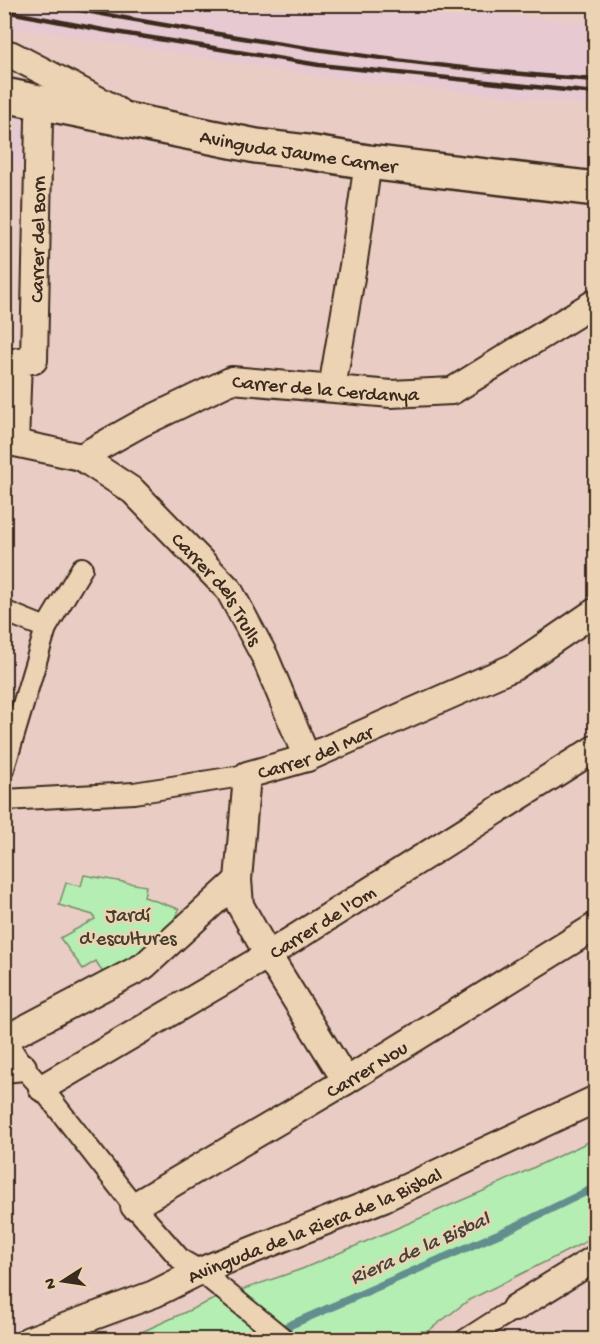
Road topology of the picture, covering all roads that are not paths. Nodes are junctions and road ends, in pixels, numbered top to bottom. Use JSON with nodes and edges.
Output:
{"nodes":[{"id":1,"x":4,"y":54,"type":"edge"},
{"id":2,"x":4,"y":95,"type":"edge"},
{"id":3,"x":41,"y":102,"type":"junction"},
{"id":4,"x":130,"y":120,"type":"junction"},
{"id":5,"x":368,"y":162,"type":"junction"},
{"id":6,"x":596,"y":189,"type":"edge"},
{"id":7,"x":596,"y":302,"type":"edge"},
{"id":8,"x":332,"y":388,"type":"junction"},
{"id":9,"x":10,"y":443,"type":"edge"},
{"id":10,"x":81,"y":457,"type":"junction"},
{"id":11,"x":82,"y":568,"type":"dead end"},
{"id":12,"x":4,"y":611,"type":"edge"},
{"id":13,"x":596,"y":611,"type":"edge"},
{"id":14,"x":46,"y":628,"type":"junction"},
{"id":15,"x":596,"y":748,"type":"edge"},
{"id":16,"x":307,"y":758,"type":"junction"},
{"id":17,"x":4,"y":768,"type":"edge"},
{"id":18,"x":248,"y":775,"type":"junction"},
{"id":19,"x":4,"y":800,"type":"edge"},
{"id":20,"x":238,"y":880,"type":"junction"},
{"id":21,"x":596,"y":926,"type":"edge"},
{"id":22,"x":268,"y":955,"type":"junction"},
{"id":23,"x":5,"y":1039,"type":"edge"},
{"id":24,"x":14,"y":1068,"type":"edge"},
{"id":25,"x":346,"y":1082,"type":"junction"},
{"id":26,"x":42,"y":1088,"type":"junction"},
{"id":27,"x":596,"y":1099,"type":"edge"},
{"id":28,"x":134,"y":1206,"type":"junction"},
{"id":29,"x":596,"y":1258,"type":"edge"},
{"id":30,"x":207,"y":1276,"type":"junction"},
{"id":31,"x":515,"y":1308,"type":"joint"},
{"id":32,"x":470,"y":1339,"type":"edge"},
{"id":33,"x":29,"y":1340,"type":"edge"},
{"id":34,"x":285,"y":1340,"type":"edge"}],
"edges":[{"from":1,"to":4,"type":"street"},
{"from":2,"to":3,"type":"street","name":"Avinguda Jaume Carner"},
{"from":3,"to":4,"type":"street","name":"Avinguda Jaume Carner"},
{"from":3,"to":9,"type":"street","name":"Carrer del Born"},
{"from":4,"to":5,"type":"street","name":"Avinguda Jaume Carner"},
{"from":5,"to":6,"type":"street","name":"Avinguda Jaume Carner"},
{"from":5,"to":8,"type":"street"},
{"from":7,"to":8,"type":"street","name":"Carrer de la Cerdanya"},
{"from":8,"to":10,"type":"street","name":"Carrer de la Cerdanya"},
{"from":9,"to":10,"type":"street"},
{"from":10,"to":16,"type":"street","name":"Carrer dels Trulls"},
{"from":11,"to":14,"type":"street"},
{"from":12,"to":14,"type":"street"},
{"from":13,"to":16,"type":"street","name":"Carrer del Mar"},
{"from":14,"to":17,"type":"street"},
{"from":15,"to":22,"type":"street","name":"Carrer de l'Om"},
{"from":16,"to":18,"type":"street","name":"Carrer del Mar"},
{"from":18,"to":19,"type":"street","name":"Carrer del Mar"},
{"from":18,"to":20,"type":"street"},
{"from":20,"to":22,"type":"street"},
{"from":20,"to":23,"type":"street"},
{"from":21,"to":25,"type":"street","name":"Carrer Nou"},
{"from":22,"to":25,"type":"street"},
{"from":22,"to":26,"type":"street","name":"Carrer de l'Om"},
{"from":23,"to":24,"type":"street"},
{"from":24,"to":26,"type":"street"},
{"from":25,"to":28,"type":"street","name":"Carrer Nou"},
{"from":26,"to":28,"type":"street"},
{"from":27,"to":30,"type":"street","name":"Avinguda de la Riera de la Bisbal"},
{"from":28,"to":30,"type":"street"},
{"from":29,"to":31,"type":"street"},
{"from":30,"to":33,"type":"street","name":"Avinguda de la Riera de la Bisbal"},
{"from":30,"to":34,"type":"street"},
{"from":31,"to":32,"type":"street"}]}
